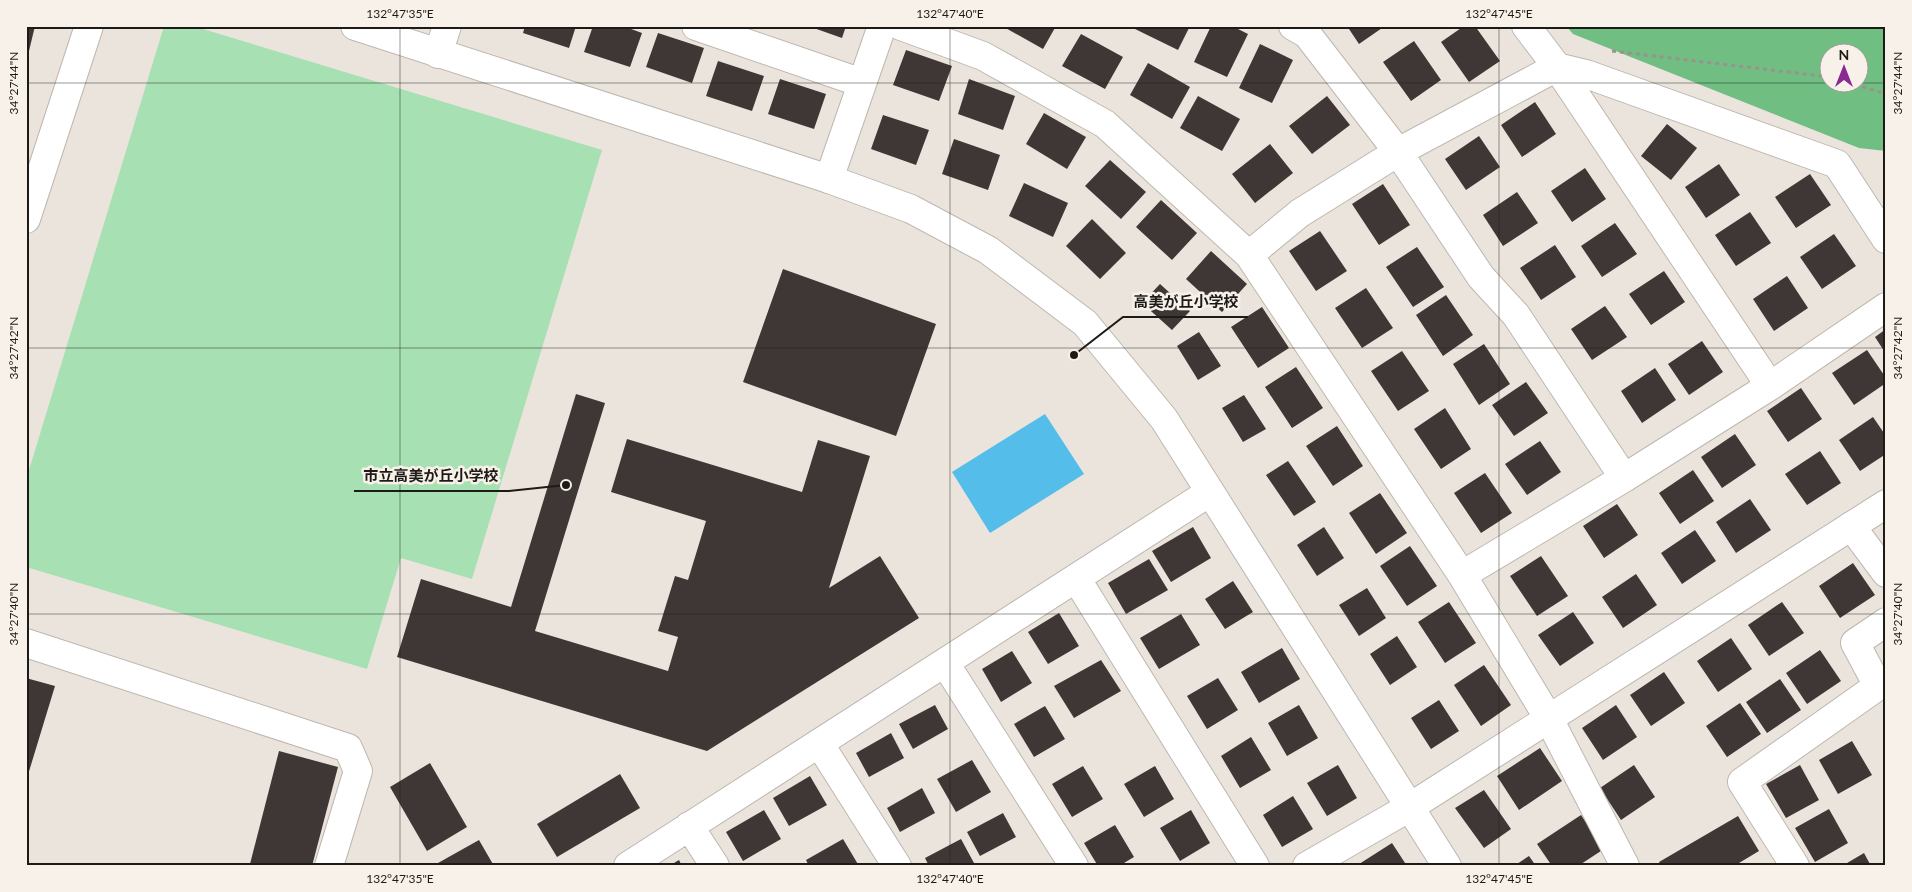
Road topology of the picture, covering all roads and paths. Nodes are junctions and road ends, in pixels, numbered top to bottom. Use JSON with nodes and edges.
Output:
{"nodes":[{"id":1,"x":89,"y":26,"type":"edge"},
{"id":2,"x":355,"y":26,"type":"edge"},
{"id":3,"x":447,"y":26,"type":"edge"},
{"id":4,"x":696,"y":26,"type":"edge"},
{"id":5,"x":882,"y":26,"type":"edge"},
{"id":6,"x":901,"y":26,"type":"edge"},
{"id":7,"x":1293,"y":26,"type":"edge"},
{"id":8,"x":1526,"y":26,"type":"edge"},
{"id":9,"x":1603,"y":50,"type":"dead end"},
{"id":10,"x":438,"y":54,"type":"junction"},
{"id":11,"x":1557,"y":68,"type":"junction"},
{"id":12,"x":1820,"y":77,"type":"edge"},
{"id":13,"x":862,"y":83,"type":"junction"},
{"id":14,"x":1870,"y":89,"type":"edge"},
{"id":15,"x":1886,"y":94,"type":"edge"},
{"id":16,"x":1398,"y":152,"type":"junction"},
{"id":17,"x":829,"y":179,"type":"junction"},
{"id":18,"x":26,"y":219,"type":"edge"},
{"id":19,"x":1886,"y":239,"type":"edge"},
{"id":20,"x":1249,"y":255,"type":"junction"},
{"id":21,"x":1886,"y":308,"type":"edge"},
{"id":22,"x":1770,"y":386,"type":"junction"},
{"id":23,"x":1624,"y":478,"type":"junction"},
{"id":24,"x":1210,"y":492,"type":"junction"},
{"id":25,"x":1886,"y":504,"type":"edge"},
{"id":26,"x":1851,"y":526,"type":"junction"},
{"id":27,"x":1886,"y":573,"type":"edge"},
{"id":28,"x":1462,"y":575,"type":"junction"},
{"id":29,"x":1076,"y":578,"type":"junction"},
{"id":30,"x":1886,"y":622,"type":"edge"},
{"id":31,"x":26,"y":643,"type":"edge"},
{"id":32,"x":945,"y":663,"type":"junction"},
{"id":33,"x":1549,"y":719,"type":"junction"},
{"id":34,"x":819,"y":743,"type":"junction"},
{"id":35,"x":1410,"y":807,"type":"junction"},
{"id":36,"x":689,"y":826,"type":"junction"},
{"id":37,"x":329,"y":866,"type":"edge"},
{"id":38,"x":628,"y":866,"type":"edge"},
{"id":39,"x":714,"y":866,"type":"edge"},
{"id":40,"x":897,"y":866,"type":"edge"},
{"id":41,"x":1074,"y":866,"type":"edge"},
{"id":42,"x":1255,"y":866,"type":"edge"},
{"id":43,"x":1307,"y":866,"type":"edge"},
{"id":44,"x":1447,"y":866,"type":"edge"},
{"id":45,"x":1625,"y":866,"type":"edge"},
{"id":46,"x":1795,"y":866,"type":"edge"}],
"edges":[{"from":1,"to":18,"type":"street"},
{"from":2,"to":10,"type":"street"},
{"from":3,"to":10,"type":"street"},
{"from":4,"to":13,"type":"street"},
{"from":5,"to":13,"type":"street"},
{"from":6,"to":20,"type":"street"},
{"from":7,"to":16,"type":"street"},
{"from":8,"to":11,"type":"street"},
{"from":9,"to":12,"type":"path"},
{"from":10,"to":17,"type":"street"},
{"from":11,"to":16,"type":"street"},
{"from":11,"to":19,"type":"street"},
{"from":11,"to":22,"type":"street"},
{"from":13,"to":17,"type":"street"},
{"from":14,"to":15,"type":"path"},
{"from":16,"to":20,"type":"street"},
{"from":16,"to":23,"type":"street"},
{"from":17,"to":24,"type":"street"},
{"from":20,"to":28,"type":"street"},
{"from":21,"to":22,"type":"street"},
{"from":22,"to":23,"type":"street"},
{"from":23,"to":28,"type":"street"},
{"from":24,"to":29,"type":"street"},
{"from":24,"to":35,"type":"street"},
{"from":25,"to":26,"type":"street"},
{"from":26,"to":27,"type":"street"},
{"from":26,"to":33,"type":"street"},
{"from":28,"to":33,"type":"street"},
{"from":29,"to":32,"type":"street"},
{"from":29,"to":42,"type":"street"},
{"from":30,"to":46,"type":"street"},
{"from":31,"to":37,"type":"street"},
{"from":32,"to":34,"type":"street"},
{"from":32,"to":41,"type":"street"},
{"from":33,"to":35,"type":"street"},
{"from":33,"to":45,"type":"street"},
{"from":34,"to":36,"type":"street"},
{"from":34,"to":40,"type":"street"},
{"from":35,"to":43,"type":"street"},
{"from":35,"to":44,"type":"street"},
{"from":36,"to":38,"type":"street"},
{"from":36,"to":39,"type":"street"}]}
